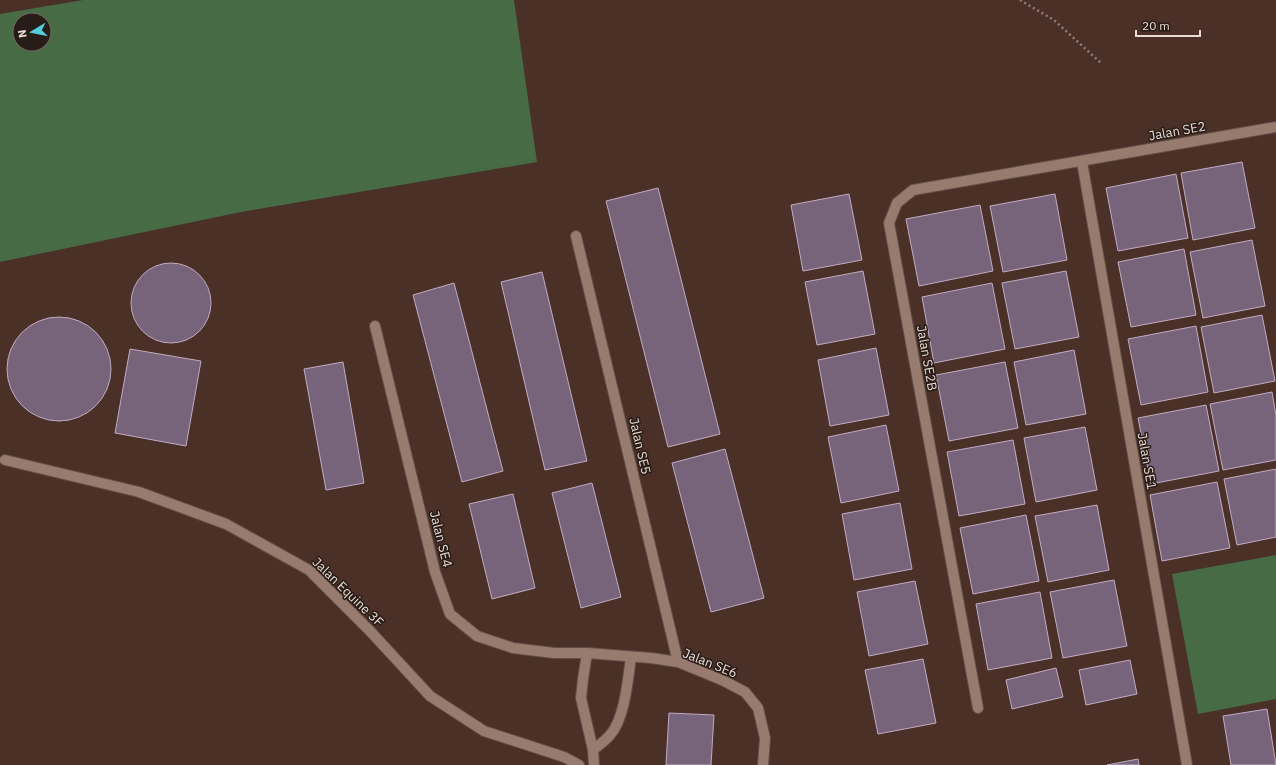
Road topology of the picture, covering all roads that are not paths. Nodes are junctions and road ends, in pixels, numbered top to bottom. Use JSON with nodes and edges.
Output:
{"nodes":[{"id":1,"x":1276,"y":127,"type":"edge"},
{"id":2,"x":1082,"y":162,"type":"junction"},
{"id":3,"x":576,"y":236,"type":"dead end"},
{"id":4,"x":375,"y":326,"type":"dead end"},
{"id":5,"x":5,"y":460,"type":"dead end"},
{"id":6,"x":587,"y":654,"type":"junction"},
{"id":7,"x":631,"y":657,"type":"junction"},
{"id":8,"x":678,"y":662,"type":"junction"},
{"id":9,"x":978,"y":708,"type":"dead end"},
{"id":10,"x":594,"y":750,"type":"junction"},
{"id":11,"x":579,"y":765,"type":"edge"},
{"id":12,"x":594,"y":765,"type":"edge"},
{"id":13,"x":763,"y":765,"type":"edge"},
{"id":14,"x":1187,"y":765,"type":"edge"}],
"edges":[{"from":1,"to":2,"type":"street","name":"Jalan SE2"},
{"from":2,"to":9,"type":"street","name":"Jalan SE2B"},
{"from":2,"to":14,"type":"street","name":"Jalan SE1"},
{"from":3,"to":8,"type":"street","name":"Jalan SE5"},
{"from":4,"to":6,"type":"street","name":"Jalan SE4"},
{"from":5,"to":11,"type":"street","name":"Jalan Equine 3F"},
{"from":6,"to":7,"type":"street","name":"Jalan SE6"},
{"from":6,"to":10,"type":"street"},
{"from":7,"to":8,"type":"street","name":"Jalan SE6"},
{"from":7,"to":10,"type":"street"},
{"from":8,"to":13,"type":"street","name":"Jalan SE6"},
{"from":10,"to":12,"type":"street"}]}
